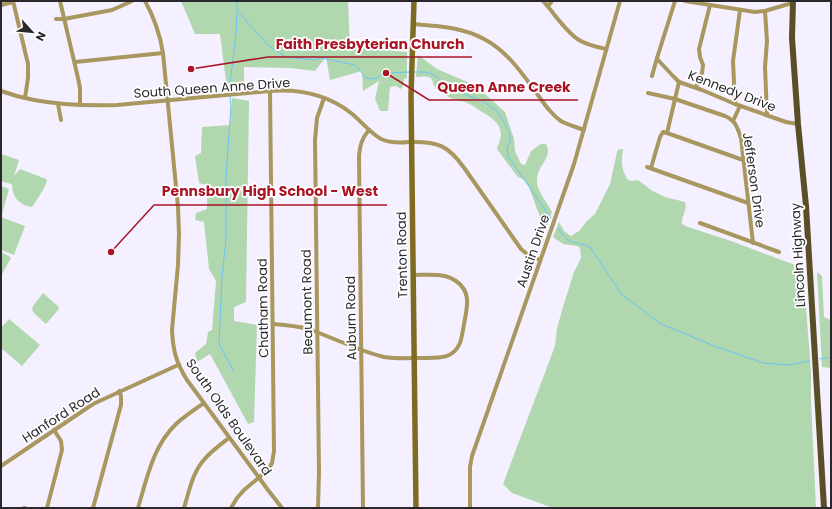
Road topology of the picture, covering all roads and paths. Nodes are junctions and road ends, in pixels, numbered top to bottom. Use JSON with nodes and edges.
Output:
{"nodes":[{"id":1,"x":13,"y":1,"type":"edge"},
{"id":2,"x":60,"y":1,"type":"edge"},
{"id":3,"x":132,"y":1,"type":"edge"},
{"id":4,"x":145,"y":1,"type":"edge"},
{"id":5,"x":414,"y":1,"type":"edge"},
{"id":6,"x":543,"y":1,"type":"edge"},
{"id":7,"x":552,"y":1,"type":"edge"},
{"id":8,"x":620,"y":1,"type":"edge"},
{"id":9,"x":675,"y":1,"type":"edge"},
{"id":10,"x":685,"y":1,"type":"edge"},
{"id":11,"x":793,"y":2,"type":"edge"},
{"id":12,"x":1,"y":5,"type":"edge"},
{"id":13,"x":710,"y":5,"type":"junction"},
{"id":14,"x":548,"y":6,"type":"junction"},
{"id":15,"x":740,"y":10,"type":"junction"},
{"id":16,"x":765,"y":11,"type":"junction"},
{"id":17,"x":56,"y":19,"type":"dead end"},
{"id":18,"x":64,"y":19,"type":"junction"},
{"id":19,"x":413,"y":24,"type":"junction"},
{"id":20,"x":606,"y":49,"type":"junction"},
{"id":21,"x":163,"y":53,"type":"junction"},
{"id":22,"x":657,"y":58,"type":"junction"},
{"id":23,"x":75,"y":62,"type":"junction"},
{"id":24,"x":652,"y":76,"type":"dead end"},
{"id":25,"x":680,"y":82,"type":"junction"},
{"id":26,"x":696,"y":88,"type":"junction"},
{"id":27,"x":1,"y":91,"type":"edge"},
{"id":28,"x":270,"y":91,"type":"junction"},
{"id":29,"x":648,"y":93,"type":"dead end"},
{"id":30,"x":24,"y":98,"type":"junction"},
{"id":31,"x":324,"y":98,"type":"junction"},
{"id":32,"x":675,"y":99,"type":"junction"},
{"id":33,"x":168,"y":100,"type":"junction"},
{"id":34,"x":58,"y":104,"type":"junction"},
{"id":35,"x":735,"y":104,"type":"junction"},
{"id":36,"x":80,"y":105,"type":"junction"},
{"id":37,"x":740,"y":106,"type":"junction"},
{"id":38,"x":767,"y":115,"type":"junction"},
{"id":39,"x":61,"y":120,"type":"dead end"},
{"id":40,"x":733,"y":121,"type":"junction"},
{"id":41,"x":798,"y":124,"type":"junction"},
{"id":42,"x":369,"y":130,"type":"junction"},
{"id":43,"x":584,"y":130,"type":"junction"},
{"id":44,"x":667,"y":133,"type":"junction"},
{"id":45,"x":412,"y":142,"type":"junction"},
{"id":46,"x":743,"y":160,"type":"junction"},
{"id":47,"x":748,"y":203,"type":"junction"},
{"id":48,"x":700,"y":223,"type":"dead end"},
{"id":49,"x":753,"y":243,"type":"junction"},
{"id":50,"x":779,"y":252,"type":"dead end"},
{"id":51,"x":540,"y":260,"type":"junction"},
{"id":52,"x":413,"y":275,"type":"junction"},
{"id":53,"x":273,"y":324,"type":"junction"},
{"id":54,"x":317,"y":332,"type":"junction"},
{"id":55,"x":362,"y":350,"type":"junction"},
{"id":56,"x":414,"y":358,"type":"junction"},
{"id":57,"x":178,"y":365,"type":"junction"},
{"id":58,"x":119,"y":391,"type":"junction"},
{"id":59,"x":204,"y":403,"type":"junction"},
{"id":60,"x":54,"y":430,"type":"junction"},
{"id":61,"x":229,"y":438,"type":"junction"},
{"id":62,"x":1,"y":466,"type":"edge"},
{"id":63,"x":259,"y":478,"type":"junction"},
{"id":64,"x":47,"y":508,"type":"edge"},
{"id":65,"x":93,"y":508,"type":"edge"},
{"id":66,"x":138,"y":508,"type":"edge"},
{"id":67,"x":184,"y":508,"type":"edge"},
{"id":68,"x":232,"y":508,"type":"edge"},
{"id":69,"x":282,"y":508,"type":"edge"},
{"id":70,"x":318,"y":508,"type":"edge"},
{"id":71,"x":363,"y":508,"type":"edge"},
{"id":72,"x":416,"y":508,"type":"edge"},
{"id":73,"x":470,"y":508,"type":"edge"},
{"id":74,"x":824,"y":508,"type":"edge"}],
"edges":[{"from":1,"to":12,"type":"street"},
{"from":1,"to":30,"type":"street"},
{"from":2,"to":18,"type":"street"},
{"from":3,"to":18,"type":"street"},
{"from":4,"to":21,"type":"street","name":"South Olds Boulevard"},
{"from":5,"to":19,"type":"main road","name":"Trenton Road"},
{"from":6,"to":14,"type":"street"},
{"from":7,"to":14,"type":"street"},
{"from":8,"to":20,"type":"street","name":"Austin Drive"},
{"from":9,"to":22,"type":"street"},
{"from":10,"to":13,"type":"street"},
{"from":11,"to":16,"type":"street"},
{"from":11,"to":41,"type":"main road","name":"Lincoln Highway"},
{"from":13,"to":15,"type":"street"},
{"from":13,"to":26,"type":"street"},
{"from":14,"to":20,"type":"street"},
{"from":15,"to":16,"type":"street"},
{"from":15,"to":35,"type":"street"},
{"from":16,"to":38,"type":"street"},
{"from":17,"to":18,"type":"street"},
{"from":18,"to":23,"type":"street"},
{"from":19,"to":43,"type":"street"},
{"from":19,"to":45,"type":"main road","name":"Trenton Road"},
{"from":20,"to":43,"type":"street","name":"Austin Drive"},
{"from":21,"to":23,"type":"street"},
{"from":21,"to":33,"type":"street","name":"South Olds Boulevard"},
{"from":22,"to":24,"type":"street"},
{"from":22,"to":25,"type":"street","name":"Kennedy Drive"},
{"from":23,"to":36,"type":"street"},
{"from":25,"to":26,"type":"street","name":"Kennedy Drive"},
{"from":25,"to":32,"type":"street"},
{"from":26,"to":35,"type":"street","name":"Kennedy Drive"},
{"from":27,"to":30,"type":"street","name":"South Queen Anne Drive"},
{"from":28,"to":31,"type":"street","name":"South Queen Anne Drive"},
{"from":28,"to":33,"type":"street","name":"South Queen Anne Drive"},
{"from":28,"to":53,"type":"street","name":"Chatham Road"},
{"from":29,"to":32,"type":"street"},
{"from":30,"to":34,"type":"street","name":"South Queen Anne Drive"},
{"from":31,"to":42,"type":"street","name":"South Queen Anne Drive"},
{"from":31,"to":54,"type":"street","name":"Beaumont Road"},
{"from":32,"to":40,"type":"street"},
{"from":32,"to":44,"type":"street"},
{"from":33,"to":36,"type":"street","name":"South Queen Anne Drive"},
{"from":33,"to":57,"type":"street","name":"South Olds Boulevard"},
{"from":34,"to":36,"type":"street","name":"South Queen Anne Drive"},
{"from":34,"to":39,"type":"street"},
{"from":35,"to":37,"type":"street","name":"Kennedy Drive"},
{"from":37,"to":38,"type":"street","name":"Kennedy Drive"},
{"from":37,"to":40,"type":"street"},
{"from":38,"to":41,"type":"street","name":"Kennedy Drive"},
{"from":40,"to":46,"type":"street","name":"Jefferson Drive"},
{"from":41,"to":74,"type":"main road","name":"Lincoln Highway"},
{"from":42,"to":45,"type":"street","name":"South Queen Anne Drive"},
{"from":42,"to":55,"type":"street","name":"Auburn Road"},
{"from":43,"to":51,"type":"street","name":"Austin Drive"},
{"from":44,"to":46,"type":"street"},
{"from":44,"to":47,"type":"street"},
{"from":45,"to":51,"type":"street","name":"South Queen Anne Drive"},
{"from":45,"to":52,"type":"main road","name":"Trenton Road"},
{"from":46,"to":47,"type":"street","name":"Jefferson Drive"},
{"from":47,"to":49,"type":"street","name":"Jefferson Drive"},
{"from":48,"to":49,"type":"street"},
{"from":49,"to":50,"type":"street"},
{"from":51,"to":73,"type":"street","name":"Austin Drive"},
{"from":52,"to":56,"type":"main road","name":"Trenton Road"},
{"from":52,"to":56,"type":"street"},
{"from":53,"to":54,"type":"street"},
{"from":53,"to":63,"type":"street","name":"Chatham Road"},
{"from":54,"to":55,"type":"street"},
{"from":54,"to":70,"type":"street","name":"Beaumont Road"},
{"from":55,"to":56,"type":"street"},
{"from":55,"to":71,"type":"street","name":"Auburn Road"},
{"from":56,"to":72,"type":"main road","name":"Trenton Road"},
{"from":57,"to":58,"type":"street","name":"Hanford Road"},
{"from":57,"to":59,"type":"street","name":"South Olds Boulevard"},
{"from":58,"to":60,"type":"street","name":"Hanford Road"},
{"from":58,"to":65,"type":"street"},
{"from":59,"to":61,"type":"street","name":"South Olds Boulevard"},
{"from":59,"to":66,"type":"street"},
{"from":60,"to":62,"type":"street","name":"Hanford Road"},
{"from":60,"to":64,"type":"street"},
{"from":61,"to":63,"type":"street","name":"South Olds Boulevard"},
{"from":61,"to":67,"type":"street"},
{"from":63,"to":68,"type":"street","name":"Chatham Road"},
{"from":63,"to":69,"type":"street","name":"South Olds Boulevard"}]}
